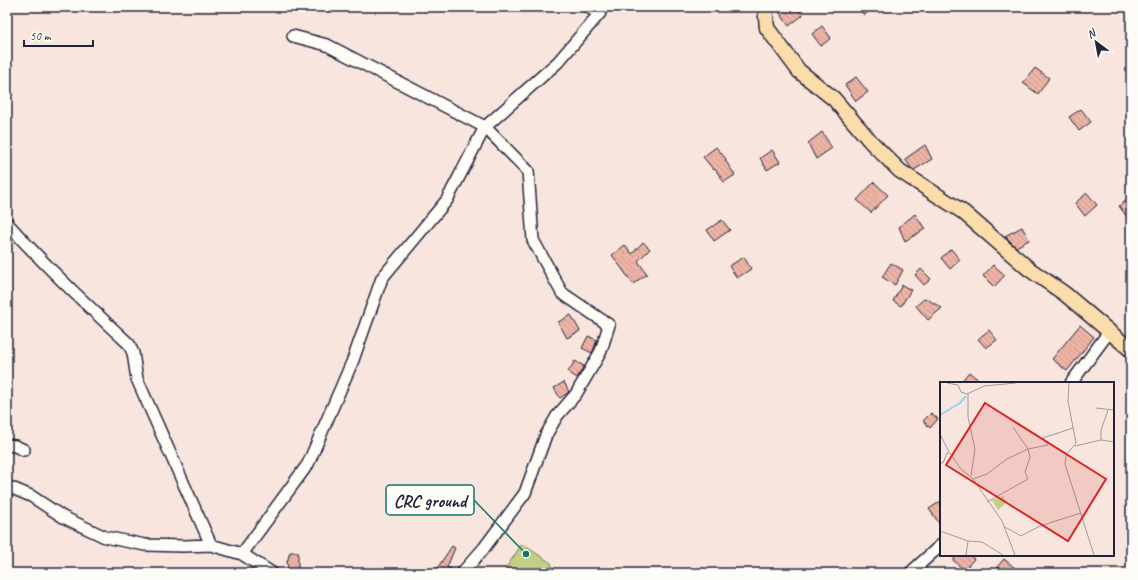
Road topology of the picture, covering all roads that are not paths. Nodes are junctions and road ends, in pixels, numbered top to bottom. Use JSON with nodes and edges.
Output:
{"nodes":[{"id":1,"x":587,"y":7,"type":"edge"},
{"id":2,"x":765,"y":7,"type":"edge"},
{"id":3,"x":293,"y":36,"type":"dead end"},
{"id":4,"x":485,"y":127,"type":"junction"},
{"id":5,"x":7,"y":223,"type":"edge"},
{"id":6,"x":1109,"y":332,"type":"junction"},
{"id":7,"x":1131,"y":350,"type":"edge"},
{"id":8,"x":1072,"y":382,"type":"edge"},
{"id":9,"x":7,"y":445,"type":"edge"},
{"id":10,"x":24,"y":450,"type":"dead end"},
{"id":11,"x":7,"y":486,"type":"edge"},
{"id":12,"x":211,"y":545,"type":"junction"},
{"id":13,"x":940,"y":546,"type":"edge"},
{"id":14,"x":242,"y":554,"type":"junction"},
{"id":15,"x":272,"y":573,"type":"edge"},
{"id":16,"x":462,"y":573,"type":"edge"},
{"id":17,"x":910,"y":573,"type":"edge"}],
"edges":[{"from":1,"to":4,"type":"street"},
{"from":2,"to":6,"type":"main road"},
{"from":3,"to":4,"type":"street"},
{"from":4,"to":14,"type":"street"},
{"from":4,"to":16,"type":"street"},
{"from":5,"to":12,"type":"street"},
{"from":6,"to":7,"type":"main road"},
{"from":6,"to":8,"type":"street"},
{"from":9,"to":10,"type":"street"},
{"from":11,"to":12,"type":"street"},
{"from":12,"to":14,"type":"street"},
{"from":13,"to":17,"type":"street"},
{"from":14,"to":15,"type":"street"}]}
